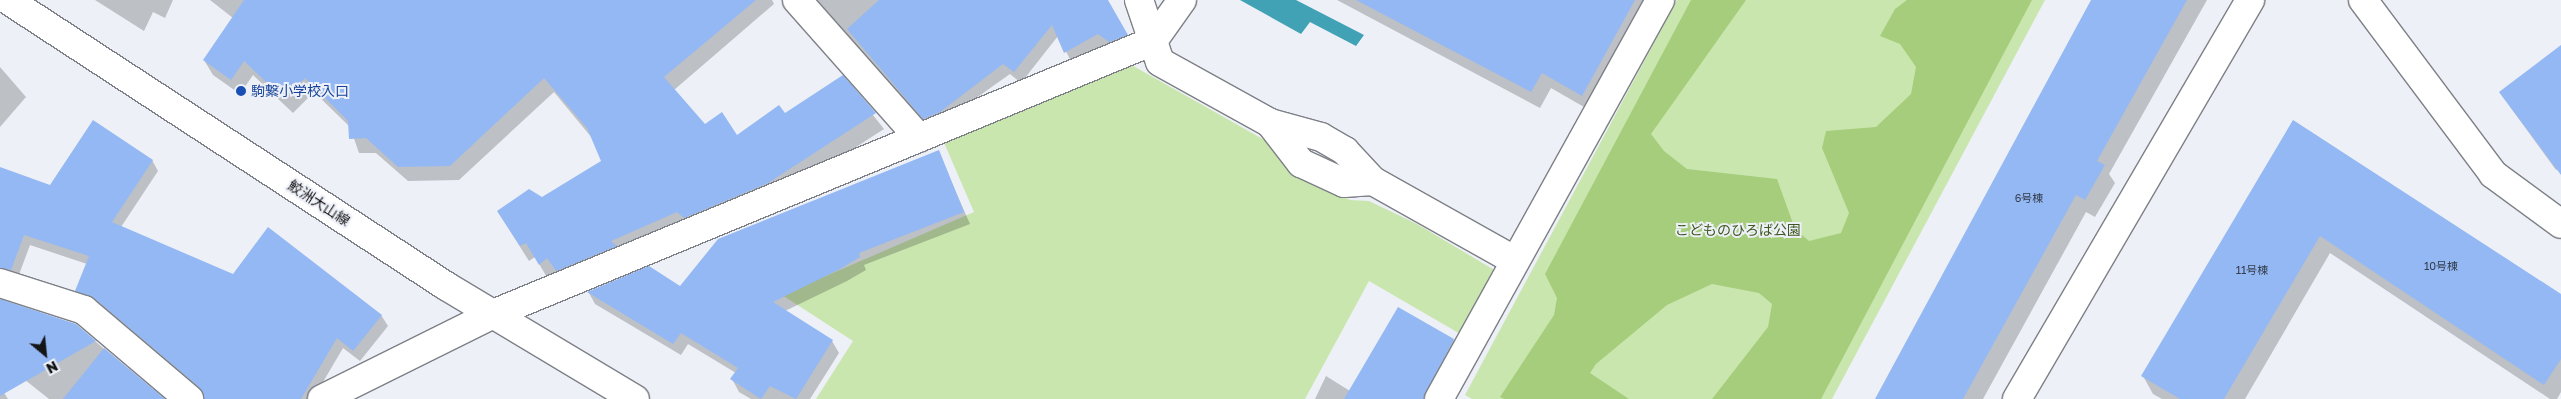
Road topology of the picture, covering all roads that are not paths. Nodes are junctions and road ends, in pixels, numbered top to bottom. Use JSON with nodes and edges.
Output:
{"nodes":[{"id":1,"x":8,"y":0,"type":"edge"},
{"id":2,"x":797,"y":0,"type":"edge"},
{"id":3,"x":1139,"y":0,"type":"edge"},
{"id":4,"x":1182,"y":0,"type":"edge"},
{"id":5,"x":1660,"y":0,"type":"edge"},
{"id":6,"x":2250,"y":0,"type":"edge"},
{"id":7,"x":2363,"y":0,"type":"edge"},
{"id":8,"x":1154,"y":41,"type":"junction"},
{"id":9,"x":919,"y":138,"type":"junction"},
{"id":10,"x":2561,"y":224,"type":"edge"},
{"id":11,"x":1514,"y":260,"type":"junction"},
{"id":12,"x":0,"y":283,"type":"edge"},
{"id":13,"x":493,"y":314,"type":"junction"},
{"id":14,"x":189,"y":399,"type":"edge"},
{"id":15,"x":322,"y":399,"type":"edge"},
{"id":16,"x":635,"y":399,"type":"edge"},
{"id":17,"x":1440,"y":399,"type":"edge"},
{"id":18,"x":2017,"y":399,"type":"edge"}],
"edges":[{"from":1,"to":13,"type":"street","name":"鮫洲大山線"},
{"from":2,"to":9,"type":"street"},
{"from":3,"to":8,"type":"street"},
{"from":4,"to":8,"type":"street"},
{"from":5,"to":11,"type":"street"},
{"from":6,"to":18,"type":"street"},
{"from":7,"to":10,"type":"street"},
{"from":8,"to":9,"type":"street"},
{"from":8,"to":11,"type":"street"},
{"from":9,"to":13,"type":"street"},
{"from":11,"to":17,"type":"street"},
{"from":12,"to":14,"type":"street"},
{"from":13,"to":15,"type":"street"},
{"from":13,"to":16,"type":"street","name":"鮫洲大山線"}]}
